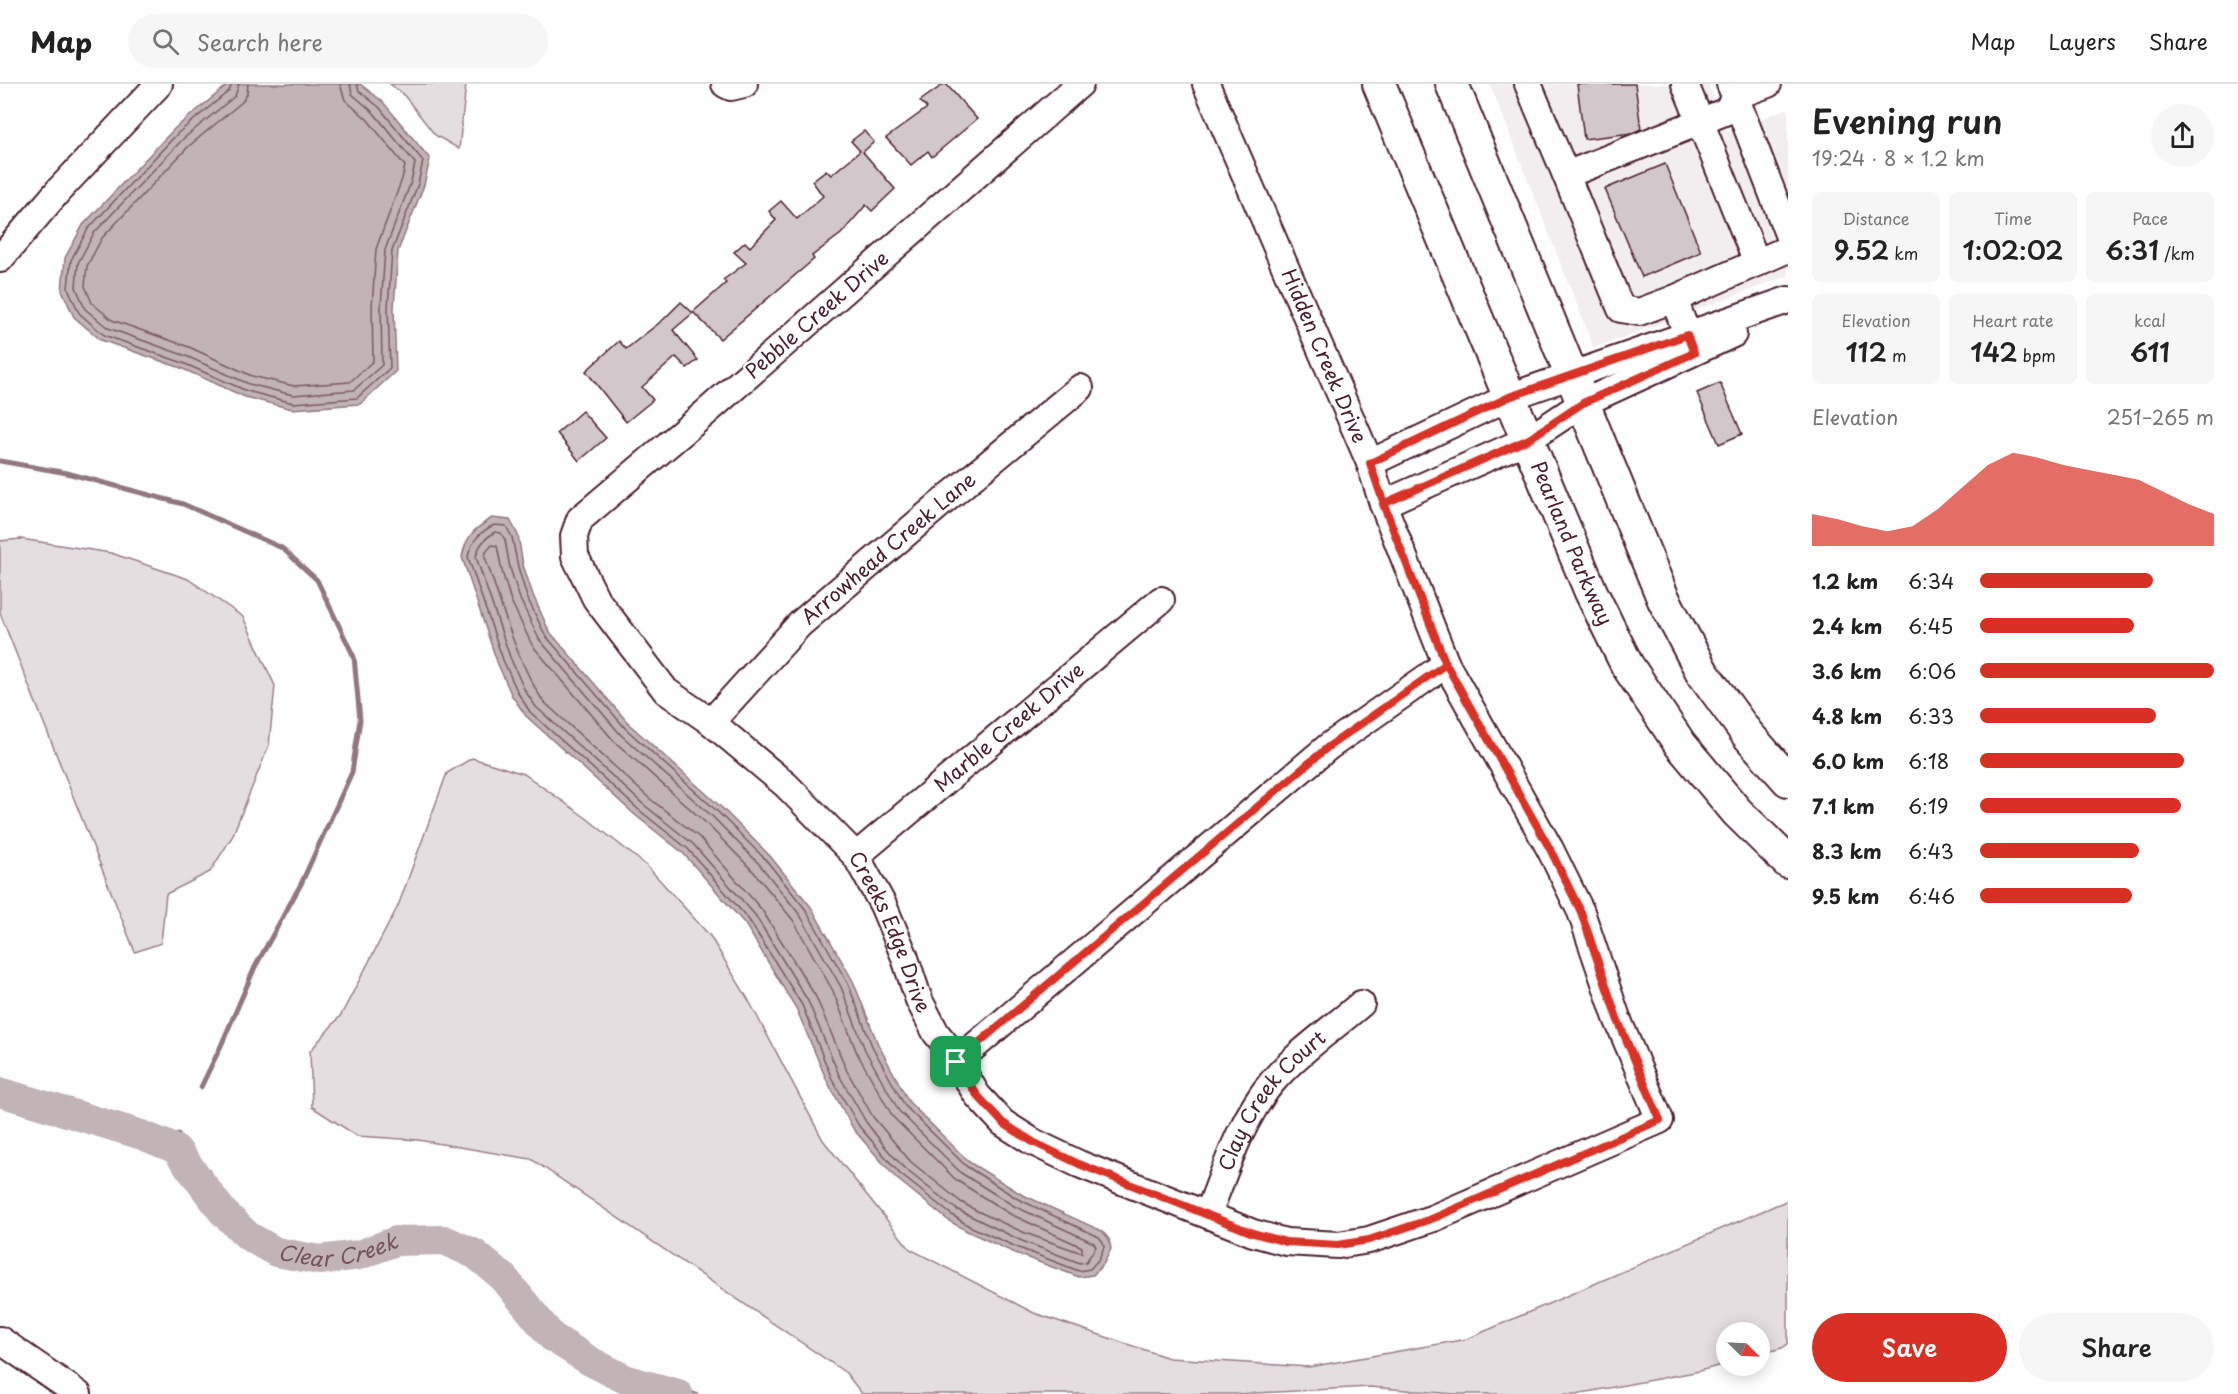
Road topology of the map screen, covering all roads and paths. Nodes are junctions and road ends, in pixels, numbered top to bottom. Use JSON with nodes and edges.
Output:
{"nodes":[{"id":1,"x":159,"y":84,"type":"edge"},
{"id":2,"x":725,"y":84,"type":"edge"},
{"id":3,"x":744,"y":84,"type":"edge"},
{"id":4,"x":1080,"y":84,"type":"edge"},
{"id":5,"x":1206,"y":84,"type":"edge"},
{"id":6,"x":1379,"y":84,"type":"edge"},
{"id":7,"x":1452,"y":84,"type":"edge"},
{"id":8,"x":1528,"y":84,"type":"edge"},
{"id":9,"x":1685,"y":84,"type":"edge"},
{"id":10,"x":1768,"y":84,"type":"edge"},
{"id":11,"x":1732,"y":90,"type":"edge"},
{"id":12,"x":1700,"y":121,"type":"junction"},
{"id":13,"x":1566,"y":175,"type":"junction"},
{"id":14,"x":1788,"y":234,"type":"edge"},
{"id":15,"x":5,"y":243,"type":"edge"},
{"id":16,"x":1788,"y":249,"type":"edge"},
{"id":17,"x":1757,"y":263,"type":"junction"},
{"id":18,"x":1674,"y":299,"type":"junction"},
{"id":19,"x":1780,"y":303,"type":"edge"},
{"id":20,"x":1690,"y":344,"type":"junction"},
{"id":21,"x":1572,"y":373,"type":"junction"},
{"id":22,"x":1080,"y":388,"type":"dead end"},
{"id":23,"x":1509,"y":397,"type":"junction"},
{"id":24,"x":1583,"y":403,"type":"junction"},
{"id":25,"x":1529,"y":439,"type":"junction"},
{"id":26,"x":1370,"y":463,"type":"junction"},
{"id":27,"x":1383,"y":504,"type":"junction"},
{"id":28,"x":575,"y":556,"type":"joint"},
{"id":29,"x":1161,"y":600,"type":"dead end"},
{"id":30,"x":1446,"y":664,"type":"junction"},
{"id":31,"x":711,"y":722,"type":"junction"},
{"id":32,"x":1788,"y":780,"type":"edge"},
{"id":33,"x":856,"y":856,"type":"junction"},
{"id":34,"x":1788,"y":862,"type":"edge"},
{"id":35,"x":1361,"y":1004,"type":"dead end"},
{"id":36,"x":956,"y":1062,"type":"junction"},
{"id":37,"x":1660,"y":1120,"type":"joint"},
{"id":38,"x":1209,"y":1214,"type":"junction"},
{"id":39,"x":0,"y":1340,"type":"edge"},
{"id":40,"x":78,"y":1394,"type":"edge"}],
"edges":[{"from":1,"to":15,"type":"street"},
{"from":2,"to":3,"type":"street"},
{"from":4,"to":28,"type":"street","name":"Pebble Creek Drive"},
{"from":5,"to":26,"type":"street","name":"Hidden Creek Drive"},
{"from":6,"to":23,"type":"main road","name":"Pearland Parkway"},
{"from":7,"to":21,"type":"main road"},
{"from":8,"to":13,"type":"street"},
{"from":9,"to":12,"type":"street"},
{"from":10,"to":11,"type":"street"},
{"from":11,"to":12,"type":"street"},
{"from":11,"to":14,"type":"street"},
{"from":12,"to":13,"type":"street"},
{"from":12,"to":17,"type":"street"},
{"from":13,"to":18,"type":"street"},
{"from":16,"to":17,"type":"street"},
{"from":17,"to":18,"type":"street"},
{"from":18,"to":20,"type":"street"},
{"from":19,"to":20,"type":"street"},
{"from":20,"to":21,"type":"street"},
{"from":20,"to":24,"type":"street"},
{"from":21,"to":23,"type":"street"},
{"from":21,"to":24,"type":"main road"},
{"from":22,"to":31,"type":"street","name":"Arrowhead Creek Lane"},
{"from":23,"to":25,"type":"main road","name":"Pearland Parkway"},
{"from":23,"to":26,"type":"street"},
{"from":24,"to":25,"type":"street"},
{"from":24,"to":32,"type":"main road"},
{"from":25,"to":27,"type":"street"},
{"from":25,"to":34,"type":"main road","name":"Pearland Parkway"},
{"from":26,"to":27,"type":"street","name":"Hidden Creek Drive"},
{"from":27,"to":30,"type":"street","name":"Hidden Creek Drive"},
{"from":28,"to":31,"type":"street","name":"Creeks Edge Drive"},
{"from":29,"to":33,"type":"street","name":"Marble Creek Drive"},
{"from":30,"to":36,"type":"street"},
{"from":30,"to":37,"type":"street","name":"Hidden Creek Drive"},
{"from":31,"to":33,"type":"street","name":"Creeks Edge Drive"},
{"from":33,"to":36,"type":"street","name":"Creeks Edge Drive"},
{"from":35,"to":38,"type":"street","name":"Clay Creek Court"},
{"from":36,"to":38,"type":"street","name":"Creeks Edge Drive"},
{"from":37,"to":38,"type":"street","name":"Creeks Edge Drive"},
{"from":39,"to":40,"type":"street"}]}
